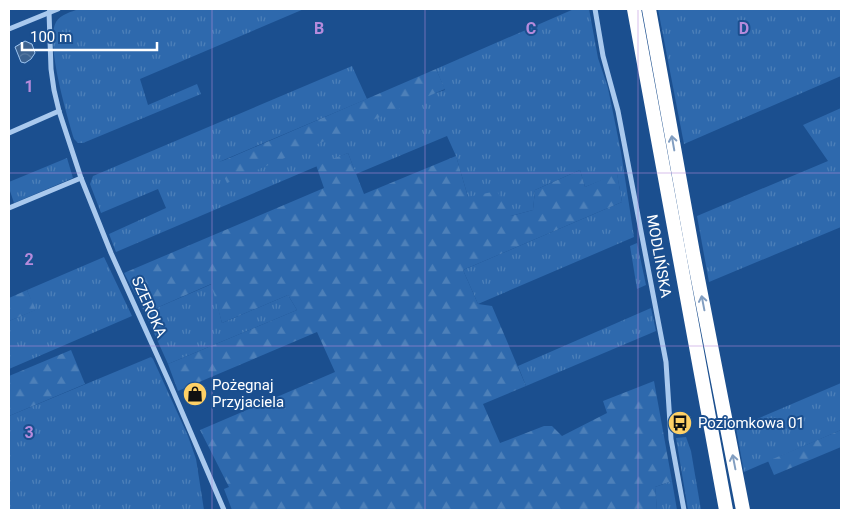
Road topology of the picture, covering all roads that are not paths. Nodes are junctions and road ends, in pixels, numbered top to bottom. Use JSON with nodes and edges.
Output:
{"nodes":[{"id":1,"x":58,"y":9,"type":"edge"},
{"id":2,"x":595,"y":9,"type":"edge"},
{"id":3,"x":634,"y":9,"type":"edge"},
{"id":4,"x":648,"y":9,"type":"edge"},
{"id":5,"x":49,"y":12,"type":"junction"},
{"id":6,"x":9,"y":29,"type":"edge"},
{"id":7,"x":59,"y":111,"type":"junction"},
{"id":8,"x":9,"y":133,"type":"edge"},
{"id":9,"x":81,"y":178,"type":"junction"},
{"id":10,"x":9,"y":208,"type":"edge"},
{"id":11,"x":224,"y":510,"type":"edge"},
{"id":12,"x":684,"y":510,"type":"edge"},
{"id":13,"x":726,"y":510,"type":"edge"},
{"id":14,"x":743,"y":510,"type":"edge"}],
"edges":[{"from":1,"to":5,"type":"street"},
{"from":2,"to":12,"type":"street","name":"MODLIŃSKA"},
{"from":3,"to":13,"type":"highway"},
{"from":14,"to":4,"type":"highway","one_way":true},
{"from":5,"to":6,"type":"street"},
{"from":5,"to":7,"type":"street","name":"SZEROKA"},
{"from":7,"to":8,"type":"street"},
{"from":7,"to":9,"type":"street","name":"SZEROKA"},
{"from":9,"to":10,"type":"street"},
{"from":9,"to":11,"type":"street","name":"SZEROKA"}]}
